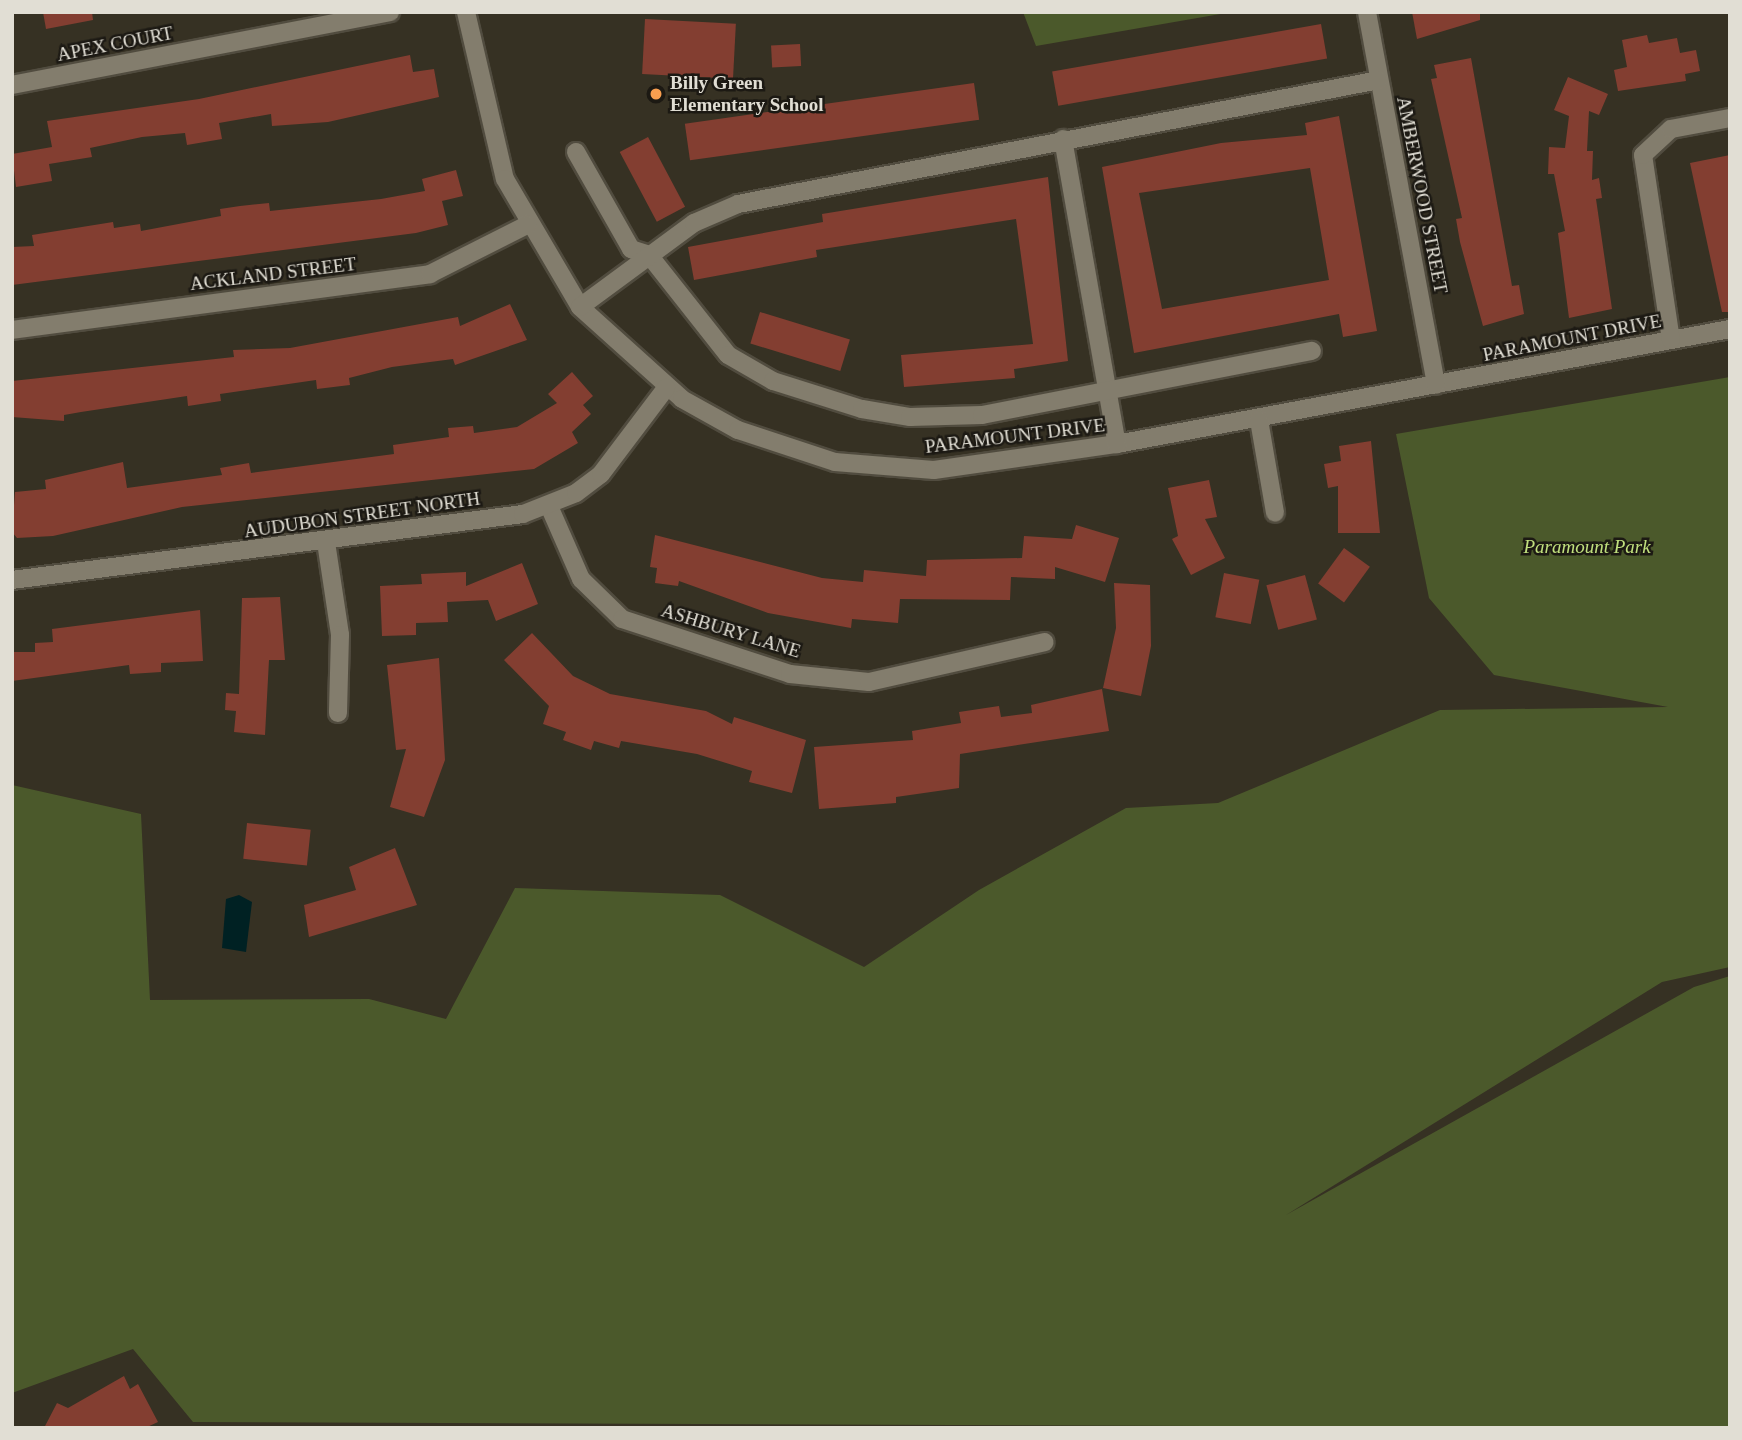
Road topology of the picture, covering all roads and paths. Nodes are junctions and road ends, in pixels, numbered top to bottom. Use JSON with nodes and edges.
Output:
{"nodes":[{"id":1,"x":390,"y":12,"type":"edge"},
{"id":2,"x":466,"y":12,"type":"edge"},
{"id":3,"x":1367,"y":12,"type":"edge"},
{"id":4,"x":1379,"y":80,"type":"junction"},
{"id":5,"x":12,"y":86,"type":"edge"},
{"id":6,"x":1730,"y":118,"type":"edge"},
{"id":7,"x":1063,"y":139,"type":"junction"},
{"id":8,"x":576,"y":152,"type":"dead end"},
{"id":9,"x":527,"y":225,"type":"junction"},
{"id":10,"x":649,"y":255,"type":"junction"},
{"id":11,"x":580,"y":307,"type":"junction"},
{"id":12,"x":1730,"y":329,"type":"edge"},
{"id":13,"x":12,"y":330,"type":"edge"},
{"id":14,"x":1671,"y":340,"type":"junction"},
{"id":15,"x":1312,"y":351,"type":"dead end"},
{"id":16,"x":1436,"y":385,"type":"junction"},
{"id":17,"x":666,"y":388,"type":"junction"},
{"id":18,"x":1109,"y":388,"type":"junction"},
{"id":19,"x":1259,"y":420,"type":"junction"},
{"id":20,"x":1117,"y":444,"type":"junction"},
{"id":21,"x":549,"y":506,"type":"junction"},
{"id":22,"x":1275,"y":513,"type":"dead end"},
{"id":23,"x":326,"y":542,"type":"junction"},
{"id":24,"x":12,"y":580,"type":"edge"},
{"id":25,"x":1045,"y":642,"type":"dead end"},
{"id":26,"x":338,"y":713,"type":"dead end"}],
"edges":[{"from":1,"to":5,"type":"street","name":"APEX COURT"},
{"from":2,"to":9,"type":"street","name":"PARAMOUNT DRIVE"},
{"from":3,"to":4,"type":"street","name":"AMBERWOOD STREET"},
{"from":4,"to":7,"type":"street"},
{"from":4,"to":16,"type":"street","name":"AMBERWOOD STREET"},
{"from":6,"to":14,"type":"street"},
{"from":7,"to":10,"type":"street"},
{"from":7,"to":18,"type":"street"},
{"from":8,"to":10,"type":"street"},
{"from":9,"to":11,"type":"street","name":"PARAMOUNT DRIVE"},
{"from":9,"to":13,"type":"street","name":"ACKLAND STREET"},
{"from":10,"to":11,"type":"street"},
{"from":10,"to":18,"type":"street"},
{"from":11,"to":17,"type":"street","name":"PARAMOUNT DRIVE"},
{"from":12,"to":14,"type":"street","name":"PARAMOUNT DRIVE"},
{"from":14,"to":16,"type":"street","name":"PARAMOUNT DRIVE"},
{"from":15,"to":18,"type":"street"},
{"from":16,"to":19,"type":"street","name":"PARAMOUNT DRIVE"},
{"from":17,"to":20,"type":"street","name":"PARAMOUNT DRIVE"},
{"from":17,"to":21,"type":"street","name":"AUDUBON STREET NORTH"},
{"from":18,"to":20,"type":"street"},
{"from":19,"to":20,"type":"street","name":"PARAMOUNT DRIVE"},
{"from":19,"to":22,"type":"street"},
{"from":21,"to":23,"type":"street","name":"AUDUBON STREET NORTH"},
{"from":21,"to":25,"type":"street","name":"ASHBURY LANE"},
{"from":23,"to":24,"type":"street","name":"AUDUBON STREET NORTH"},
{"from":23,"to":26,"type":"street"}]}
